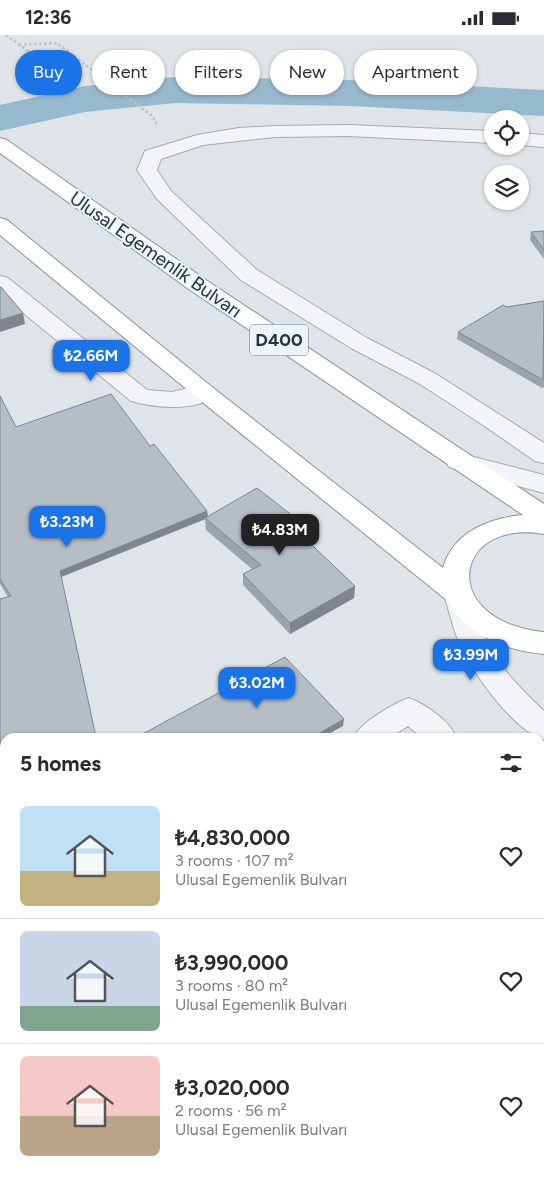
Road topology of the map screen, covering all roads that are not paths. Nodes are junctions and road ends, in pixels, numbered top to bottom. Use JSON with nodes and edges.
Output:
{"nodes":[{"id":1,"x":484,"y":137,"type":"edge"},
{"id":2,"x":529,"y":140,"type":"edge"},
{"id":3,"x":544,"y":141,"type":"edge"},
{"id":4,"x":9,"y":150,"type":"edge"},
{"id":5,"x":0,"y":224,"type":"edge"},
{"id":6,"x":0,"y":283,"type":"edge"},
{"id":7,"x":204,"y":391,"type":"junction"},
{"id":8,"x":544,"y":455,"type":"edge"},
{"id":9,"x":458,"y":461,"type":"junction"},
{"id":10,"x":544,"y":483,"type":"edge"},
{"id":11,"x":544,"y":516,"type":"edge"},
{"id":12,"x":544,"y":525,"type":"edge"},
{"id":13,"x":458,"y":595,"type":"junction"},
{"id":14,"x":515,"y":638,"type":"junction"},
{"id":15,"x":544,"y":643,"type":"edge"},
{"id":16,"x":544,"y":658,"type":"edge"},
{"id":17,"x":544,"y":727,"type":"edge"},
{"id":18,"x":375,"y":733,"type":"edge"},
{"id":19,"x":436,"y":733,"type":"edge"}],
"edges":[{"from":1,"to":8,"type":"street"},
{"from":2,"to":3,"type":"street"},
{"from":4,"to":9,"type":"highway","name":"Ulusal Egemenlik Bulvarı","number":"D400"},
{"from":5,"to":7,"type":"highway"},
{"from":6,"to":7,"type":"street"},
{"from":7,"to":13,"type":"highway"},
{"from":9,"to":10,"type":"street"},
{"from":9,"to":11,"type":"highway","name":"Ulusal Egemenlik Bulvarı","number":"D400"},
{"from":12,"to":13,"type":"highway"},
{"from":13,"to":14,"type":"highway"},
{"from":13,"to":17,"type":"street"},
{"from":14,"to":15,"type":"highway"},
{"from":14,"to":16,"type":"highway"},
{"from":18,"to":19,"type":"street"}]}
